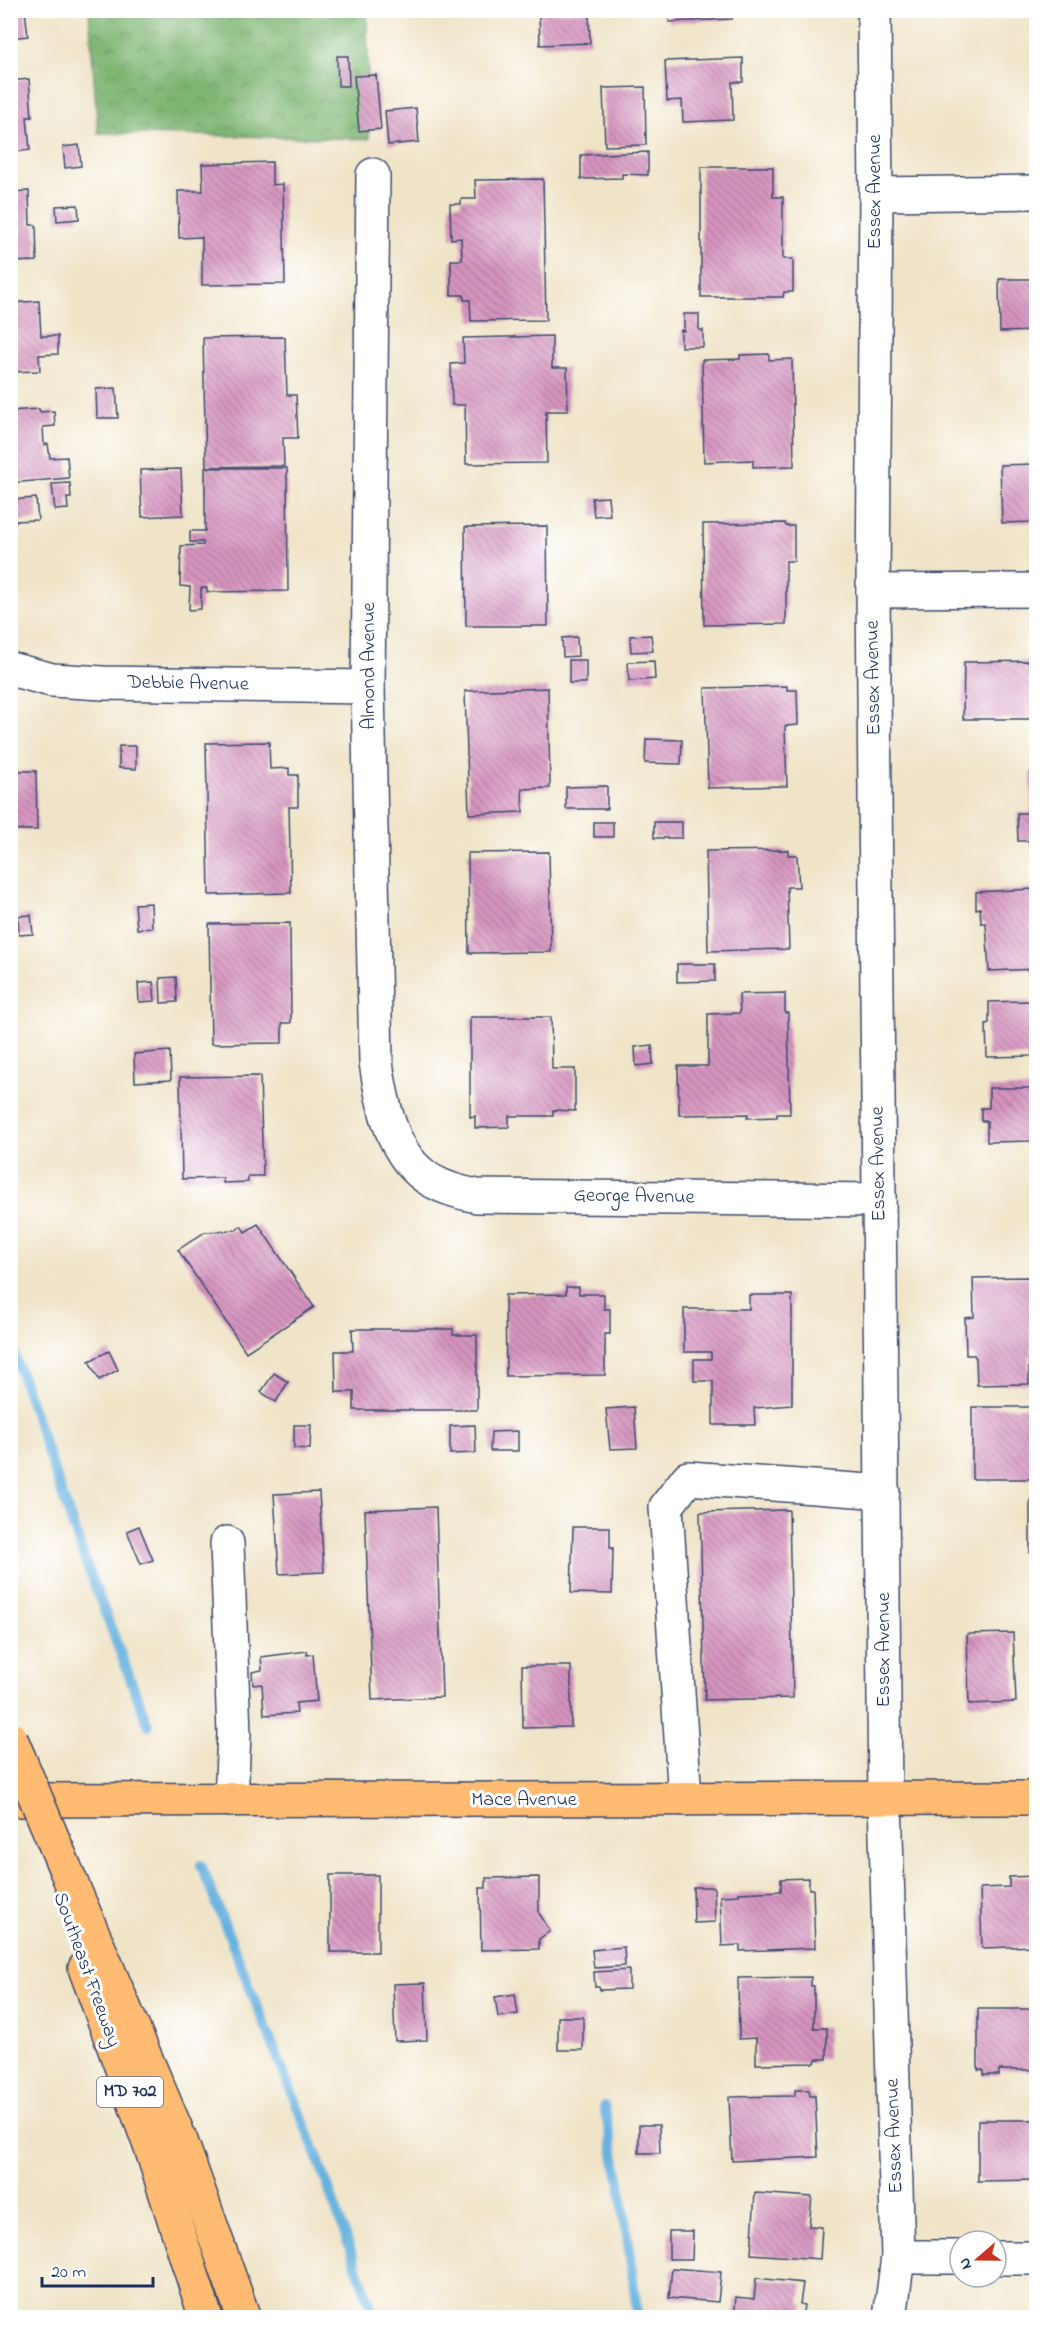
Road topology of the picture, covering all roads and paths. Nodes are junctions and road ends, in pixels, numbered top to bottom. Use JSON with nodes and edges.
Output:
{"nodes":[{"id":1,"x":874,"y":10,"type":"edge"},
{"id":2,"x":373,"y":175,"type":"dead end"},
{"id":3,"x":1036,"y":192,"type":"edge"},
{"id":4,"x":876,"y":194,"type":"junction"},
{"id":5,"x":1036,"y":590,"type":"edge"},
{"id":6,"x":873,"y":591,"type":"junction"},
{"id":7,"x":10,"y":669,"type":"edge"},
{"id":8,"x":368,"y":687,"type":"junction"},
{"id":9,"x":402,"y":1154,"type":"joint"},
{"id":10,"x":879,"y":1200,"type":"junction"},
{"id":11,"x":883,"y":1492,"type":"junction"},
{"id":12,"x":227,"y":1544,"type":"dead end"},
{"id":13,"x":11,"y":1738,"type":"edge"},
{"id":14,"x":10,"y":1759,"type":"edge"},
{"id":15,"x":1036,"y":1798,"type":"edge"},
{"id":16,"x":685,"y":1799,"type":"junction"},
{"id":17,"x":885,"y":1799,"type":"junction"},
{"id":18,"x":10,"y":1800,"type":"edge"},
{"id":19,"x":231,"y":1800,"type":"junction"},
{"id":20,"x":57,"y":1868,"type":"junction"},
{"id":21,"x":898,"y":2257,"type":"junction"},
{"id":22,"x":948,"y":2257,"type":"edge"},
{"id":23,"x":1008,"y":2258,"type":"edge"},
{"id":24,"x":1036,"y":2258,"type":"edge"},
{"id":25,"x":206,"y":2318,"type":"edge"},
{"id":26,"x":244,"y":2318,"type":"edge"},
{"id":27,"x":890,"y":2318,"type":"edge"}],
"edges":[{"from":1,"to":4,"type":"street","name":"Essex Avenue"},
{"from":2,"to":8,"type":"street","name":"Almond Avenue"},
{"from":3,"to":4,"type":"street"},
{"from":4,"to":6,"type":"street","name":"Essex Avenue"},
{"from":5,"to":6,"type":"street"},
{"from":6,"to":10,"type":"street","name":"Essex Avenue"},
{"from":7,"to":8,"type":"street","name":"Debbie Avenue"},
{"from":8,"to":9,"type":"street","name":"Almond Avenue"},
{"from":9,"to":10,"type":"street","name":"George Avenue"},
{"from":10,"to":11,"type":"street","name":"Essex Avenue"},
{"from":11,"to":16,"type":"street"},
{"from":11,"to":17,"type":"street","name":"Essex Avenue"},
{"from":12,"to":19,"type":"street"},
{"from":13,"to":20,"type":"main road","bridge":true},
{"from":14,"to":20,"type":"main road","name":"Southeast Freeway","number":"MD 702"},
{"from":15,"to":17,"type":"main road","name":"Mace Avenue"},
{"from":16,"to":17,"type":"main road","name":"Mace Avenue"},
{"from":16,"to":19,"type":"main road","name":"Mace Avenue"},
{"from":17,"to":21,"type":"street","name":"Essex Avenue"},
{"from":18,"to":19,"type":"main road","name":"Mace Avenue"},
{"from":20,"to":25,"type":"main road","name":"Southeast Freeway","number":"MD 702"},
{"from":20,"to":26,"type":"main road"},
{"from":21,"to":22,"type":"street"},
{"from":21,"to":27,"type":"street","name":"Essex Avenue"},
{"from":23,"to":24,"type":"street"}]}
